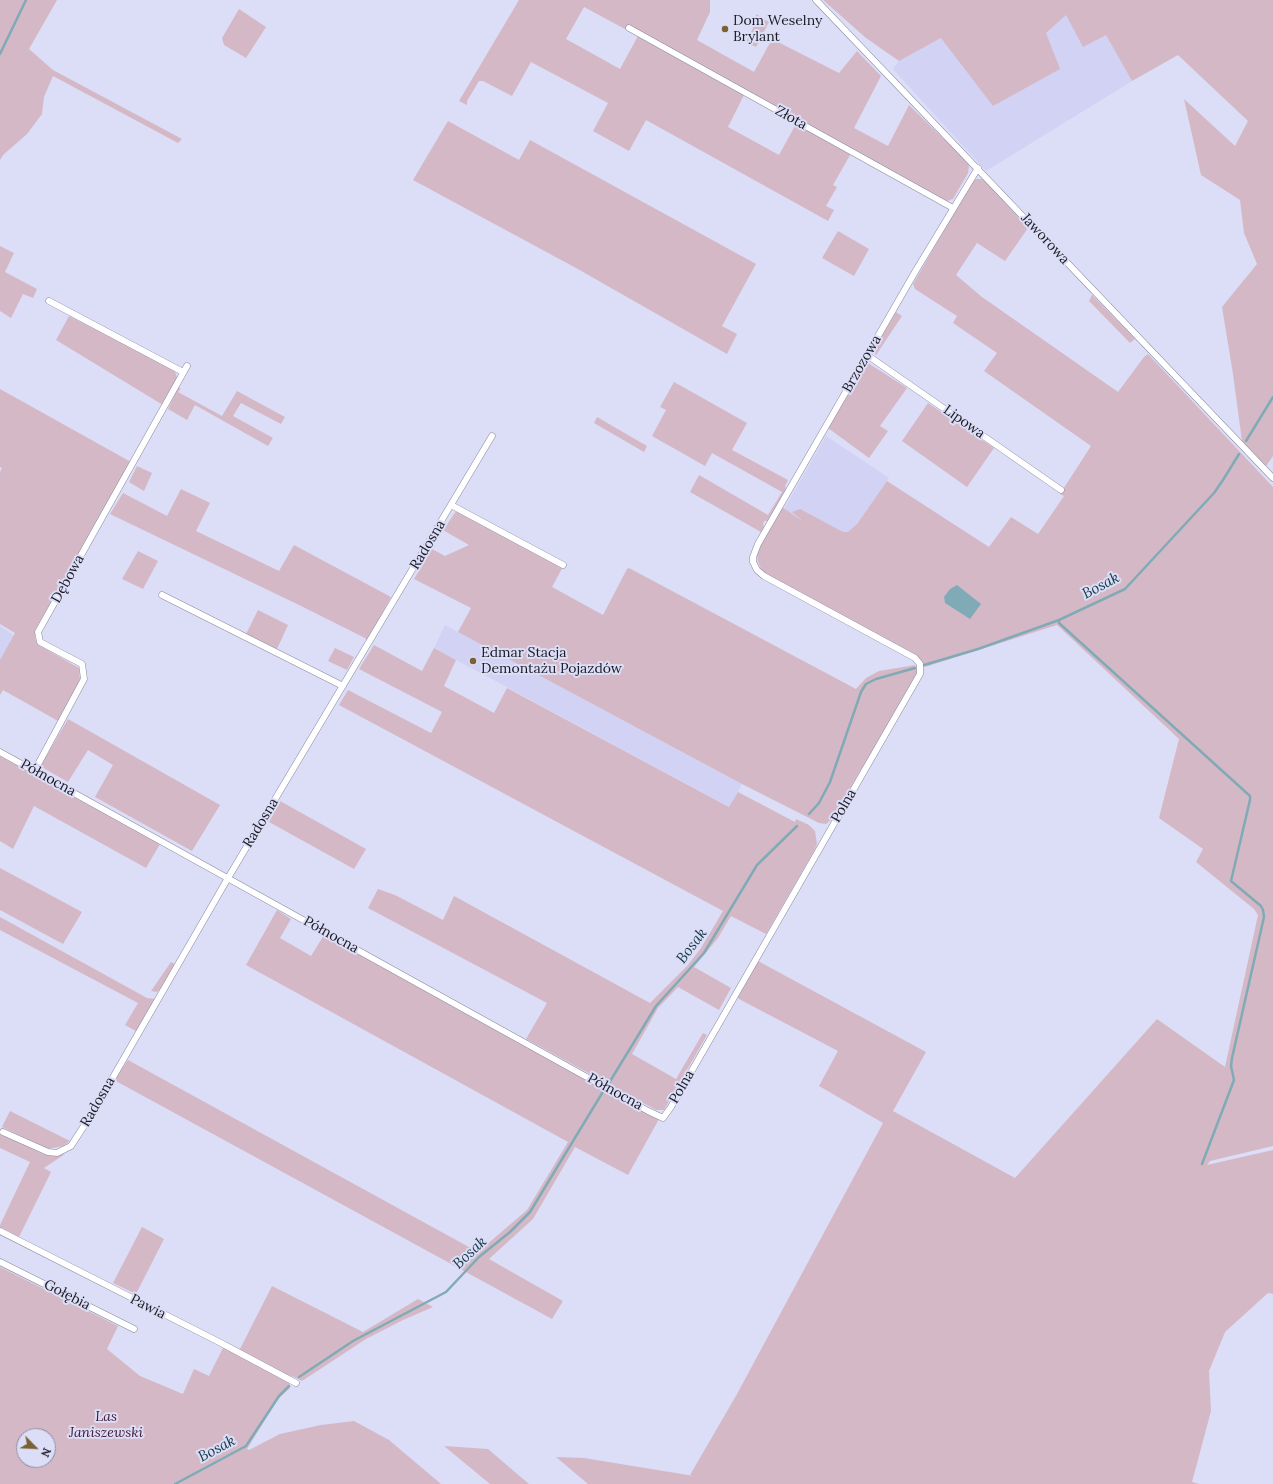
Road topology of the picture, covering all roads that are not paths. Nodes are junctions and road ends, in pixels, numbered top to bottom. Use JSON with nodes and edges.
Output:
{"nodes":[{"id":1,"x":816,"y":0,"type":"edge"},
{"id":2,"x":630,"y":28,"type":"dead end"},
{"id":3,"x":978,"y":168,"type":"junction"},
{"id":4,"x":953,"y":208,"type":"junction"},
{"id":5,"x":48,"y":301,"type":"dead end"},
{"id":6,"x":867,"y":355,"type":"junction"},
{"id":7,"x":187,"y":366,"type":"dead end"},
{"id":8,"x":183,"y":372,"type":"junction"},
{"id":9,"x":492,"y":436,"type":"dead end"},
{"id":10,"x":1273,"y":478,"type":"edge"},
{"id":11,"x":1061,"y":490,"type":"dead end"},
{"id":12,"x":451,"y":505,"type":"junction"},
{"id":13,"x":753,"y":562,"type":"joint"},
{"id":14,"x":563,"y":565,"type":"dead end"},
{"id":15,"x":162,"y":595,"type":"dead end"},
{"id":16,"x":343,"y":686,"type":"junction"},
{"id":17,"x":0,"y":752,"type":"edge"},
{"id":18,"x":35,"y":770,"type":"junction"},
{"id":19,"x":228,"y":878,"type":"junction"},
{"id":20,"x":663,"y":1118,"type":"joint"},
{"id":21,"x":3,"y":1132,"type":"dead end"},
{"id":22,"x":0,"y":1231,"type":"edge"},
{"id":23,"x":0,"y":1262,"type":"edge"},
{"id":24,"x":134,"y":1329,"type":"dead end"},
{"id":25,"x":296,"y":1383,"type":"dead end"}],
"edges":[{"from":1,"to":3,"type":"street","name":"Jaworowa"},
{"from":2,"to":4,"type":"street","name":"Złota"},
{"from":3,"to":4,"type":"street","name":"Brzozowa"},
{"from":3,"to":10,"type":"street","name":"Jaworowa"},
{"from":4,"to":6,"type":"street","name":"Brzozowa"},
{"from":5,"to":8,"type":"street"},
{"from":6,"to":11,"type":"street","name":"Lipowa"},
{"from":6,"to":13,"type":"street","name":"Brzozowa"},
{"from":7,"to":8,"type":"street","name":"Dębowa"},
{"from":8,"to":18,"type":"street","name":"Dębowa"},
{"from":9,"to":12,"type":"street","name":"Radosna"},
{"from":12,"to":14,"type":"street"},
{"from":12,"to":16,"type":"street","name":"Radosna"},
{"from":13,"to":20,"type":"street","name":"Polna"},
{"from":15,"to":16,"type":"street"},
{"from":16,"to":19,"type":"street","name":"Radosna"},
{"from":17,"to":18,"type":"street","name":"Północna"},
{"from":18,"to":19,"type":"street","name":"Północna"},
{"from":19,"to":20,"type":"street","name":"Północna"},
{"from":19,"to":21,"type":"street","name":"Radosna"},
{"from":22,"to":25,"type":"street","name":"Pawia"},
{"from":23,"to":24,"type":"street","name":"Gołębia"}]}
